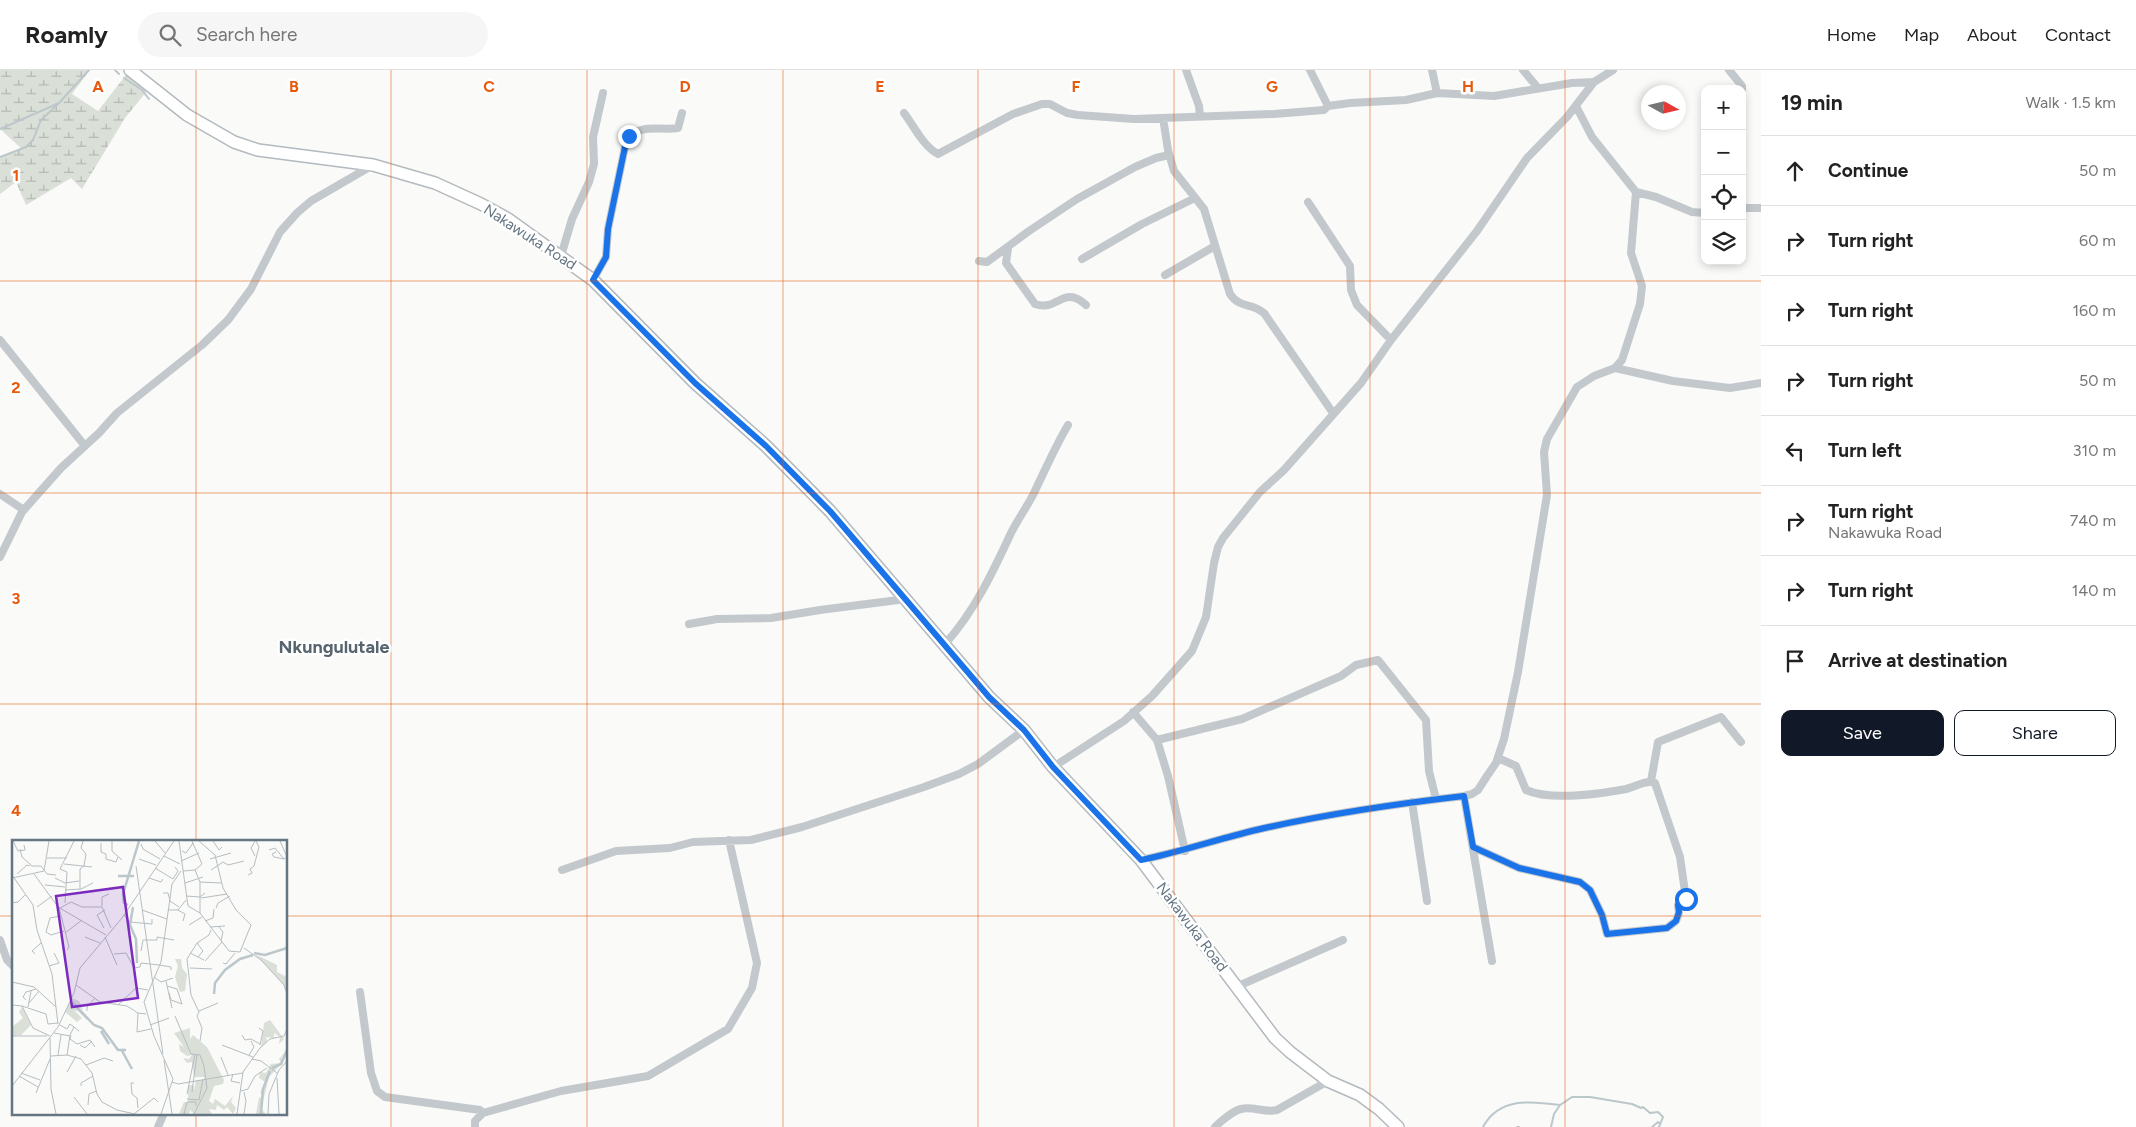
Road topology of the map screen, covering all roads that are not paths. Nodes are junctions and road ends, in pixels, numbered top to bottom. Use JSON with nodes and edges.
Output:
{"nodes":[{"id":1,"x":130,"y":70,"type":"edge"},
{"id":2,"x":1186,"y":70,"type":"edge"},
{"id":3,"x":1310,"y":70,"type":"edge"},
{"id":4,"x":1432,"y":70,"type":"edge"},
{"id":5,"x":1523,"y":70,"type":"edge"},
{"id":6,"x":1613,"y":70,"type":"edge"},
{"id":7,"x":1729,"y":70,"type":"edge"},
{"id":8,"x":1594,"y":82,"type":"junction"},
{"id":9,"x":1572,"y":83,"type":"junction"},
{"id":10,"x":1741,"y":85,"type":"edge"},
{"id":11,"x":1538,"y":88,"type":"junction"},
{"id":12,"x":603,"y":93,"type":"dead end"},
{"id":13,"x":1437,"y":94,"type":"junction"},
{"id":14,"x":1582,"y":97,"type":"junction"},
{"id":15,"x":1328,"y":106,"type":"junction"},
{"id":16,"x":1576,"y":106,"type":"junction"},
{"id":17,"x":682,"y":113,"type":"dead end"},
{"id":18,"x":904,"y":113,"type":"dead end"},
{"id":19,"x":1200,"y":116,"type":"junction"},
{"id":20,"x":1163,"y":118,"type":"junction"},
{"id":21,"x":1169,"y":155,"type":"junction"},
{"id":22,"x":373,"y":165,"type":"junction"},
{"id":23,"x":1636,"y":192,"type":"junction"},
{"id":24,"x":1195,"y":198,"type":"junction"},
{"id":25,"x":1308,"y":202,"type":"dead end"},
{"id":26,"x":1746,"y":208,"type":"edge"},
{"id":27,"x":1761,"y":208,"type":"edge"},
{"id":28,"x":1701,"y":213,"type":"edge"},
{"id":29,"x":1215,"y":246,"type":"junction"},
{"id":30,"x":1008,"y":248,"type":"junction"},
{"id":31,"x":561,"y":256,"type":"junction"},
{"id":32,"x":1082,"y":259,"type":"dead end"},
{"id":33,"x":980,"y":261,"type":"dead end"},
{"id":34,"x":1165,"y":275,"type":"dead end"},
{"id":35,"x":593,"y":280,"type":"junction"},
{"id":36,"x":1086,"y":305,"type":"dead end"},
{"id":37,"x":0,"y":340,"type":"edge"},
{"id":38,"x":1391,"y":340,"type":"junction"},
{"id":39,"x":1615,"y":368,"type":"junction"},
{"id":40,"x":1761,"y":383,"type":"edge"},
{"id":41,"x":1333,"y":413,"type":"junction"},
{"id":42,"x":1068,"y":425,"type":"dead end"},
{"id":43,"x":85,"y":446,"type":"junction"},
{"id":44,"x":0,"y":494,"type":"edge"},
{"id":45,"x":24,"y":510,"type":"junction"},
{"id":46,"x":0,"y":557,"type":"edge"},
{"id":47,"x":906,"y":599,"type":"junction"},
{"id":48,"x":689,"y":624,"type":"dead end"},
{"id":49,"x":945,"y":644,"type":"junction"},
{"id":50,"x":1133,"y":712,"type":"junction"},
{"id":51,"x":1024,"y":730,"type":"junction"},
{"id":52,"x":1156,"y":740,"type":"junction"},
{"id":53,"x":1741,"y":742,"type":"dead end"},
{"id":54,"x":1498,"y":758,"type":"junction"},
{"id":55,"x":1053,"y":767,"type":"junction"},
{"id":56,"x":1651,"y":781,"type":"junction"},
{"id":57,"x":1464,"y":796,"type":"junction"},
{"id":58,"x":1436,"y":799,"type":"junction"},
{"id":59,"x":1412,"y":802,"type":"junction"},
{"id":60,"x":729,"y":840,"type":"junction"},
{"id":61,"x":1473,"y":847,"type":"junction"},
{"id":62,"x":1185,"y":851,"type":"junction"},
{"id":63,"x":1141,"y":860,"type":"junction"},
{"id":64,"x":562,"y":870,"type":"dead end"},
{"id":65,"x":1427,"y":901,"type":"dead end"},
{"id":66,"x":0,"y":940,"type":"edge"},
{"id":67,"x":1343,"y":940,"type":"dead end"},
{"id":68,"x":1492,"y":961,"type":"dead end"},
{"id":69,"x":12,"y":965,"type":"edge"},
{"id":70,"x":1236,"y":986,"type":"junction"},
{"id":71,"x":360,"y":992,"type":"dead end"},
{"id":72,"x":1328,"y":1081,"type":"junction"},
{"id":73,"x":483,"y":1113,"type":"junction"},
{"id":74,"x":164,"y":1114,"type":"edge"},
{"id":75,"x":158,"y":1127,"type":"edge"},
{"id":76,"x":475,"y":1127,"type":"edge"},
{"id":77,"x":1215,"y":1127,"type":"edge"},
{"id":78,"x":1398,"y":1127,"type":"edge"}],
"edges":[{"from":1,"to":22,"type":"main road","name":"Nakawuka Road"},
{"from":2,"to":19,"type":"street"},
{"from":3,"to":15,"type":"street"},
{"from":4,"to":13,"type":"street"},
{"from":5,"to":11,"type":"street"},
{"from":6,"to":8,"type":"street"},
{"from":7,"to":10,"type":"street"},
{"from":8,"to":9,"type":"street"},
{"from":8,"to":14,"type":"street"},
{"from":9,"to":11,"type":"street"},
{"from":9,"to":14,"type":"street"},
{"from":11,"to":13,"type":"street"},
{"from":12,"to":31,"type":"street"},
{"from":13,"to":15,"type":"street"},
{"from":14,"to":16,"type":"street"},
{"from":15,"to":19,"type":"street"},
{"from":16,"to":23,"type":"street"},
{"from":16,"to":38,"type":"street"},
{"from":17,"to":35,"type":"street"},
{"from":18,"to":20,"type":"street"},
{"from":19,"to":20,"type":"street"},
{"from":20,"to":21,"type":"street"},
{"from":21,"to":24,"type":"street"},
{"from":21,"to":30,"type":"street"},
{"from":22,"to":31,"type":"main road","name":"Nakawuka Road"},
{"from":22,"to":43,"type":"street"},
{"from":23,"to":28,"type":"street"},
{"from":23,"to":39,"type":"street"},
{"from":24,"to":29,"type":"street"},
{"from":24,"to":32,"type":"street"},
{"from":25,"to":38,"type":"street"},
{"from":26,"to":27,"type":"street"},
{"from":29,"to":34,"type":"street"},
{"from":29,"to":41,"type":"street"},
{"from":30,"to":33,"type":"street"},
{"from":30,"to":36,"type":"street"},
{"from":31,"to":35,"type":"main road","name":"Nakawuka Road"},
{"from":35,"to":47,"type":"main road","name":"Nakawuka Road"},
{"from":37,"to":43,"type":"street"},
{"from":38,"to":41,"type":"street"},
{"from":39,"to":40,"type":"street"},
{"from":39,"to":54,"type":"street"},
{"from":41,"to":50,"type":"street"},
{"from":42,"to":49,"type":"street"},
{"from":43,"to":45,"type":"street"},
{"from":44,"to":45,"type":"street"},
{"from":45,"to":46,"type":"street"},
{"from":47,"to":48,"type":"street"},
{"from":47,"to":49,"type":"main road","name":"Nakawuka Road"},
{"from":49,"to":51,"type":"main road","name":"Nakawuka Road"},
{"from":50,"to":52,"type":"street"},
{"from":50,"to":55,"type":"street"},
{"from":51,"to":55,"type":"main road","name":"Nakawuka Road"},
{"from":51,"to":60,"type":"street"},
{"from":52,"to":58,"type":"street"},
{"from":52,"to":62,"type":"street"},
{"from":53,"to":56,"type":"street"},
{"from":54,"to":56,"type":"street"},
{"from":54,"to":57,"type":"street"},
{"from":55,"to":63,"type":"main road","name":"Nakawuka Road"},
{"from":56,"to":61,"type":"street"},
{"from":57,"to":58,"type":"street"},
{"from":57,"to":61,"type":"street"},
{"from":58,"to":59,"type":"street"},
{"from":59,"to":62,"type":"street"},
{"from":59,"to":65,"type":"street"},
{"from":60,"to":64,"type":"street"},
{"from":60,"to":73,"type":"street"},
{"from":61,"to":68,"type":"street"},
{"from":62,"to":63,"type":"street"},
{"from":63,"to":70,"type":"main road","name":"Nakawuka Road"},
{"from":66,"to":69,"type":"street"},
{"from":67,"to":70,"type":"street"},
{"from":70,"to":72,"type":"main road","name":"Nakawuka Road"},
{"from":71,"to":73,"type":"street"},
{"from":72,"to":77,"type":"street"},
{"from":72,"to":78,"type":"main road","name":"Nakawuka Road"},
{"from":73,"to":76,"type":"street"},
{"from":74,"to":75,"type":"street"}]}
